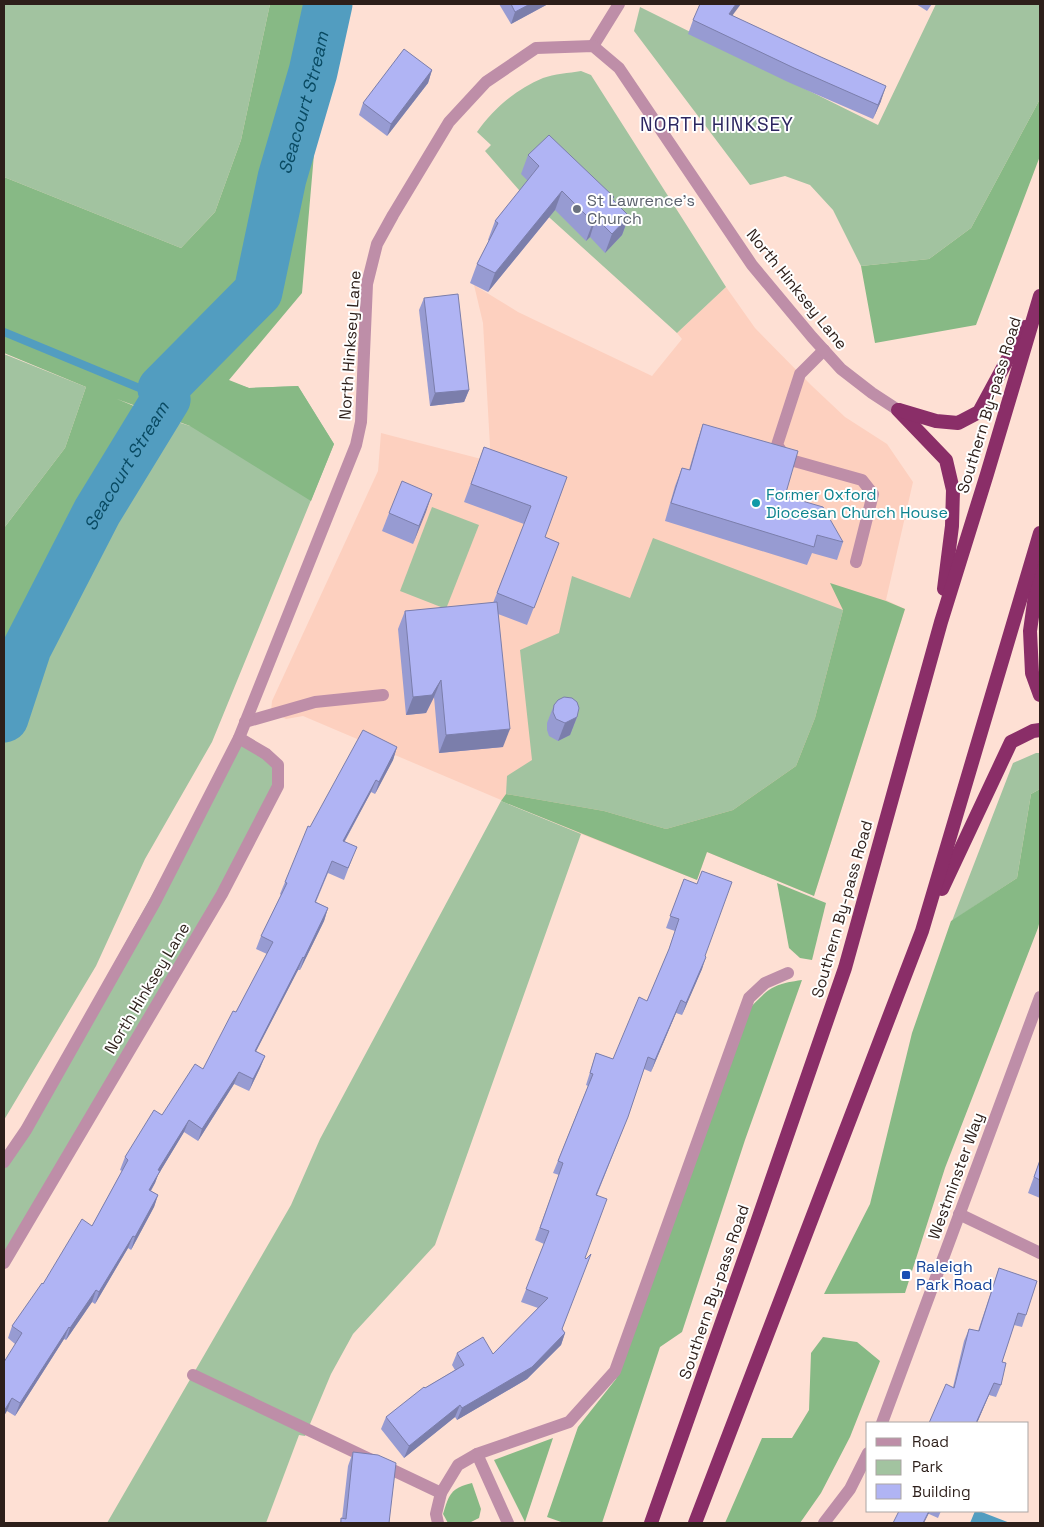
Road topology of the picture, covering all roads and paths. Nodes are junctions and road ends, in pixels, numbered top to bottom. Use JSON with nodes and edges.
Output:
{"nodes":[{"id":1,"x":619,"y":4,"type":"edge"},
{"id":2,"x":593,"y":46,"type":"junction"},
{"id":3,"x":1039,"y":300,"type":"edge"},
{"id":4,"x":824,"y":350,"type":"junction"},
{"id":5,"x":898,"y":410,"type":"junction"},
{"id":6,"x":1040,"y":533,"type":"edge"},
{"id":7,"x":1040,"y":560,"type":"edge"},
{"id":8,"x":856,"y":562,"type":"dead end"},
{"id":9,"x":941,"y":622,"type":"junction"},
{"id":10,"x":383,"y":695,"type":"dead end"},
{"id":11,"x":1040,"y":695,"type":"edge"},
{"id":12,"x":245,"y":722,"type":"junction"},
{"id":13,"x":1040,"y":730,"type":"edge"},
{"id":14,"x":239,"y":738,"type":"junction"},
{"id":15,"x":922,"y":931,"type":"junction"},
{"id":16,"x":788,"y":973,"type":"dead end"},
{"id":17,"x":1040,"y":998,"type":"edge"},
{"id":18,"x":4,"y":1162,"type":"edge"},
{"id":19,"x":959,"y":1214,"type":"junction"},
{"id":20,"x":1040,"y":1253,"type":"edge"},
{"id":21,"x":4,"y":1263,"type":"edge"},
{"id":22,"x":193,"y":1375,"type":"dead end"},
{"id":23,"x":882,"y":1422,"type":"edge"},
{"id":24,"x":477,"y":1454,"type":"junction"},
{"id":25,"x":866,"y":1457,"type":"edge"},
{"id":26,"x":441,"y":1492,"type":"junction"},
{"id":27,"x":438,"y":1523,"type":"edge"},
{"id":28,"x":508,"y":1523,"type":"edge"},
{"id":29,"x":651,"y":1523,"type":"edge"},
{"id":30,"x":695,"y":1523,"type":"edge"},
{"id":31,"x":824,"y":1523,"type":"edge"}],
"edges":[{"from":1,"to":2,"type":"street"},
{"from":2,"to":4,"type":"street","name":"North Hinksey Lane"},
{"from":2,"to":12,"type":"street","name":"North Hinksey Lane"},
{"from":3,"to":5,"type":"highway"},
{"from":3,"to":9,"type":"highway","name":"Southern By-pass Road"},
{"from":4,"to":5,"type":"street","name":"North Hinksey Lane"},
{"from":4,"to":8,"type":"street"},
{"from":5,"to":9,"type":"highway"},
{"from":6,"to":15,"type":"highway"},
{"from":7,"to":11,"type":"highway"},
{"from":9,"to":29,"type":"highway","name":"Southern By-pass Road"},
{"from":10,"to":12,"type":"street"},
{"from":12,"to":14,"type":"street","name":"North Hinksey Lane"},
{"from":13,"to":15,"type":"highway"},
{"from":14,"to":18,"type":"street","name":"North Hinksey Lane"},
{"from":14,"to":21,"type":"street","name":"North Hinksey Lane"},
{"from":15,"to":30,"type":"highway"},
{"from":16,"to":24,"type":"street"},
{"from":17,"to":19,"type":"street","name":"Westminster Way"},
{"from":19,"to":20,"type":"street"},
{"from":19,"to":23,"type":"street","name":"Westminster Way"},
{"from":22,"to":26,"type":"street"},
{"from":24,"to":26,"type":"street"},
{"from":24,"to":28,"type":"street"},
{"from":25,"to":31,"type":"street"},
{"from":26,"to":27,"type":"street"}]}
